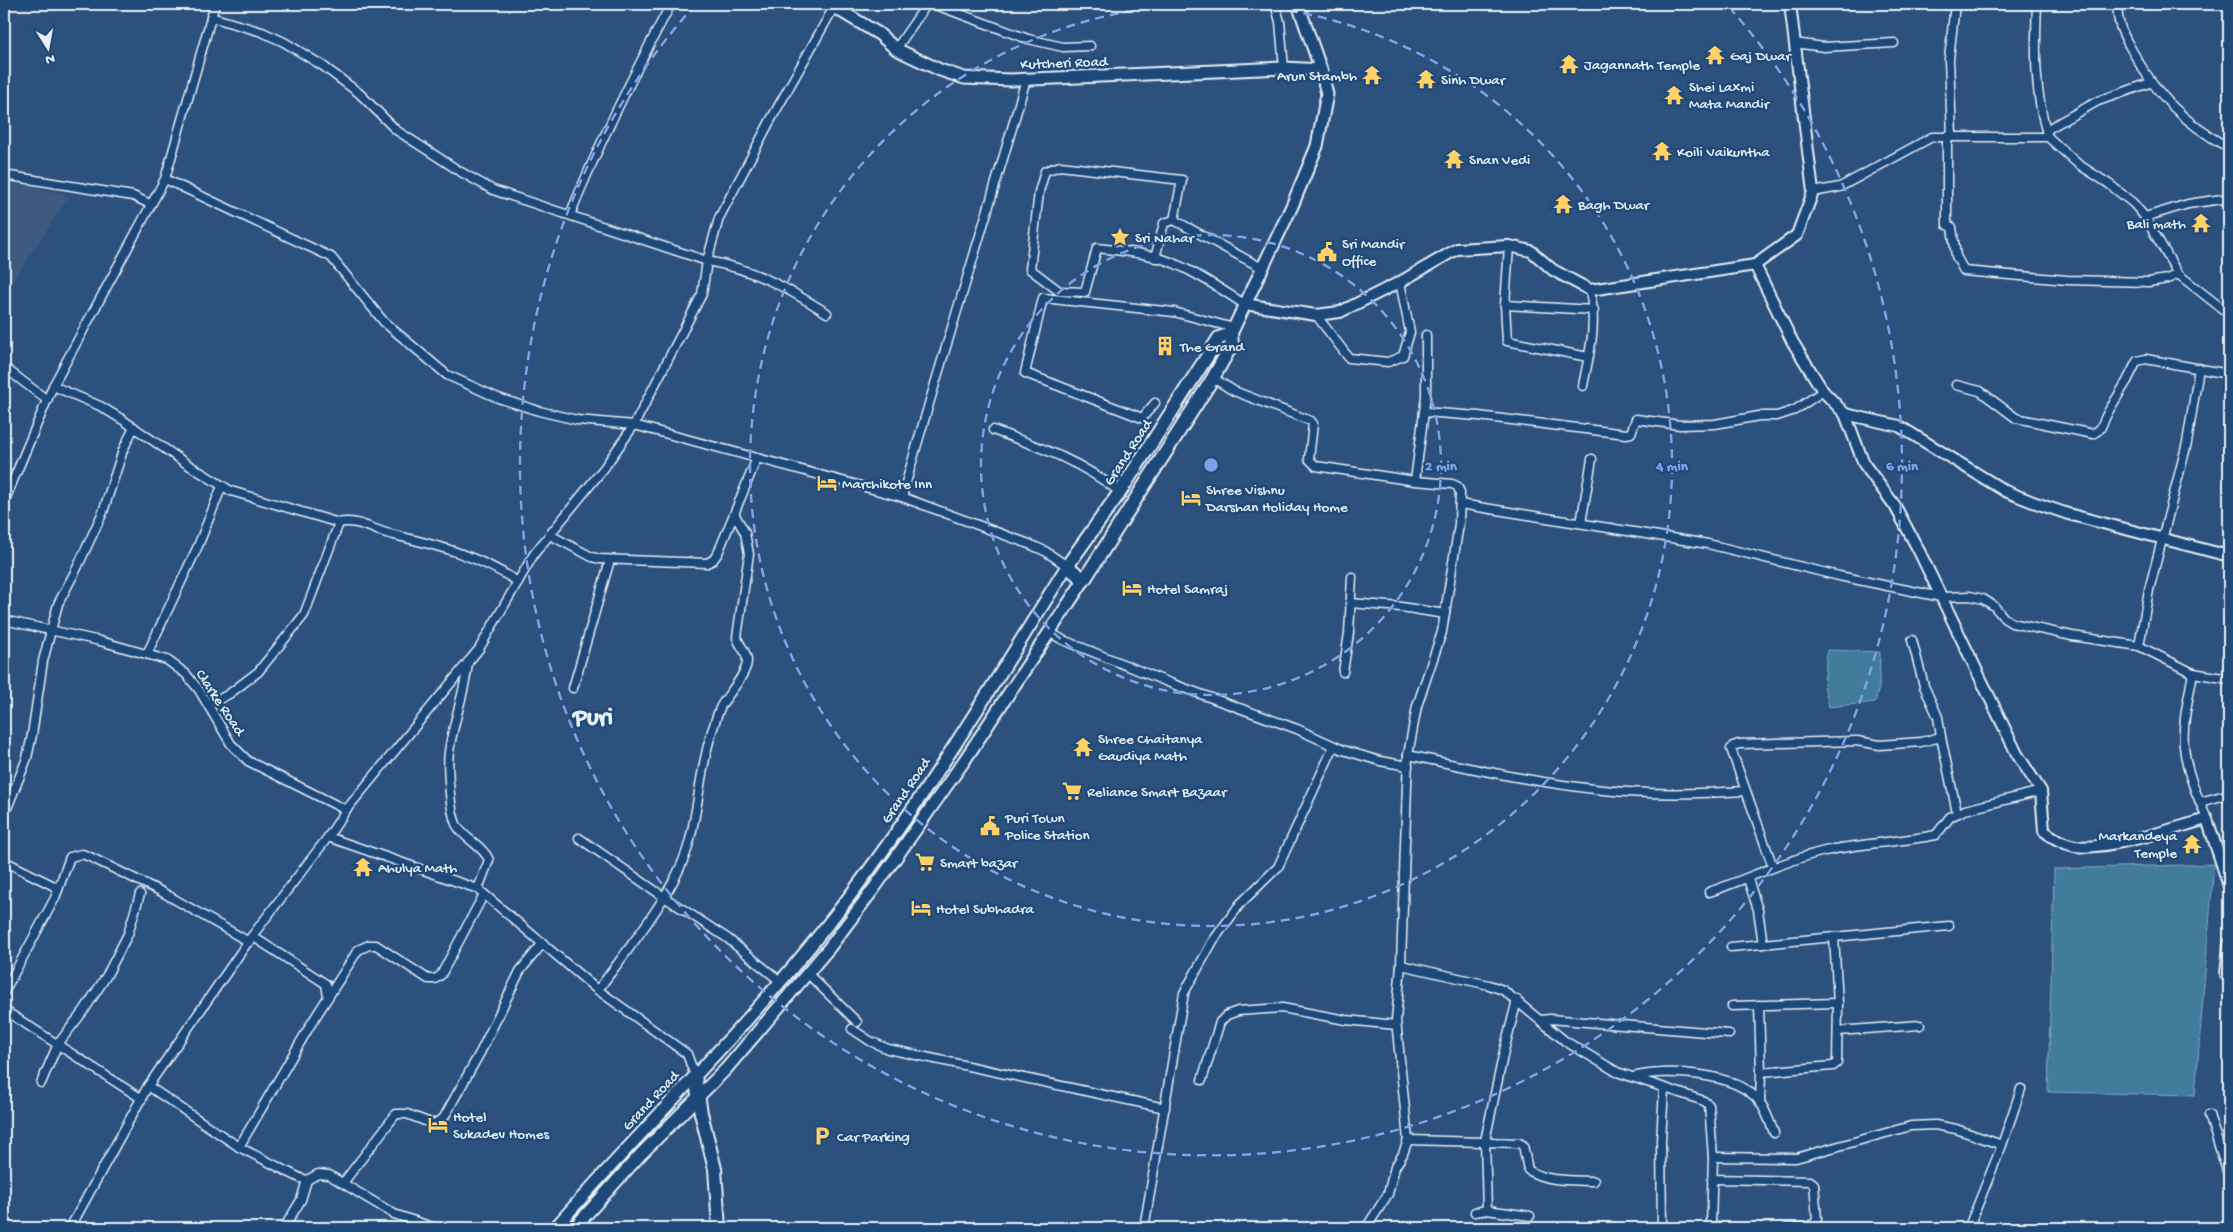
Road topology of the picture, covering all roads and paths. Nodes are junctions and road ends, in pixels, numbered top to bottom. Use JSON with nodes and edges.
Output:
{"nodes":[{"id":1,"x":215,"y":4,"type":"edge"},
{"id":2,"x":671,"y":4,"type":"edge"},
{"id":3,"x":928,"y":4,"type":"edge"},
{"id":4,"x":933,"y":4,"type":"edge"},
{"id":5,"x":1275,"y":4,"type":"edge"},
{"id":6,"x":1298,"y":4,"type":"edge"},
{"id":7,"x":1790,"y":4,"type":"edge"},
{"id":8,"x":1955,"y":4,"type":"edge"},
{"id":9,"x":2037,"y":4,"type":"edge"},
{"id":10,"x":2118,"y":4,"type":"edge"},
{"id":11,"x":831,"y":5,"type":"edge"},
{"id":12,"x":211,"y":17,"type":"junction"},
{"id":13,"x":1794,"y":43,"type":"junction"},
{"id":14,"x":1894,"y":43,"type":"dead end"},
{"id":15,"x":1090,"y":46,"type":"dead end"},
{"id":16,"x":896,"y":50,"type":"junction"},
{"id":17,"x":1284,"y":68,"type":"junction"},
{"id":18,"x":1321,"y":70,"type":"junction"},
{"id":19,"x":1026,"y":79,"type":"junction"},
{"id":20,"x":2150,"y":83,"type":"junction"},
{"id":21,"x":2047,"y":133,"type":"junction"},
{"id":22,"x":1950,"y":136,"type":"junction"},
{"id":23,"x":2229,"y":148,"type":"edge"},
{"id":24,"x":4,"y":175,"type":"edge"},
{"id":25,"x":165,"y":179,"type":"junction"},
{"id":26,"x":1813,"y":192,"type":"junction"},
{"id":27,"x":2229,"y":198,"type":"edge"},
{"id":28,"x":150,"y":204,"type":"junction"},
{"id":29,"x":570,"y":216,"type":"junction"},
{"id":30,"x":2145,"y":217,"type":"junction"},
{"id":31,"x":1174,"y":220,"type":"junction"},
{"id":32,"x":1509,"y":246,"type":"junction"},
{"id":33,"x":1155,"y":258,"type":"junction"},
{"id":34,"x":707,"y":261,"type":"junction"},
{"id":35,"x":1755,"y":265,"type":"junction"},
{"id":36,"x":1262,"y":268,"type":"junction"},
{"id":37,"x":2178,"y":274,"type":"junction"},
{"id":38,"x":1400,"y":282,"type":"junction"},
{"id":39,"x":1590,"y":290,"type":"junction"},
{"id":40,"x":1244,"y":304,"type":"junction"},
{"id":41,"x":1505,"y":305,"type":"junction"},
{"id":42,"x":1594,"y":310,"type":"junction"},
{"id":43,"x":827,"y":313,"type":"dead end"},
{"id":44,"x":1316,"y":314,"type":"junction"},
{"id":45,"x":2229,"y":314,"type":"edge"},
{"id":46,"x":1232,"y":331,"type":"junction"},
{"id":47,"x":1426,"y":335,"type":"dead end"},
{"id":48,"x":1588,"y":357,"type":"junction"},
{"id":49,"x":4,"y":367,"type":"edge"},
{"id":50,"x":2199,"y":368,"type":"junction"},
{"id":51,"x":2229,"y":374,"type":"edge"},
{"id":52,"x":1213,"y":378,"type":"junction"},
{"id":53,"x":1956,"y":385,"type":"dead end"},
{"id":54,"x":53,"y":386,"type":"junction"},
{"id":55,"x":1583,"y":386,"type":"dead end"},
{"id":56,"x":1823,"y":391,"type":"junction"},
{"id":57,"x":47,"y":400,"type":"junction"},
{"id":58,"x":1155,"y":403,"type":"dead end"},
{"id":59,"x":1424,"y":412,"type":"junction"},
{"id":60,"x":1845,"y":414,"type":"junction"},
{"id":61,"x":634,"y":425,"type":"junction"},
{"id":62,"x":134,"y":427,"type":"junction"},
{"id":63,"x":993,"y":430,"type":"dead end"},
{"id":64,"x":757,"y":458,"type":"junction"},
{"id":65,"x":1592,"y":459,"type":"dead end"},
{"id":66,"x":1415,"y":480,"type":"junction"},
{"id":67,"x":222,"y":486,"type":"junction"},
{"id":68,"x":1120,"y":492,"type":"junction"},
{"id":69,"x":902,"y":497,"type":"junction"},
{"id":70,"x":4,"y":502,"type":"edge"},
{"id":71,"x":1460,"y":504,"type":"junction"},
{"id":72,"x":735,"y":516,"type":"junction"},
{"id":73,"x":339,"y":523,"type":"junction"},
{"id":74,"x":1581,"y":523,"type":"junction"},
{"id":75,"x":550,"y":535,"type":"junction"},
{"id":76,"x":2162,"y":539,"type":"junction"},
{"id":77,"x":2229,"y":556,"type":"edge"},
{"id":78,"x":610,"y":560,"type":"junction"},
{"id":79,"x":1067,"y":566,"type":"junction"},
{"id":80,"x":1352,"y":577,"type":"dead end"},
{"id":81,"x":1084,"y":580,"type":"junction"},
{"id":82,"x":518,"y":582,"type":"junction"},
{"id":83,"x":1940,"y":597,"type":"junction"},
{"id":84,"x":1350,"y":603,"type":"junction"},
{"id":85,"x":1445,"y":614,"type":"junction"},
{"id":86,"x":4,"y":620,"type":"edge"},
{"id":87,"x":50,"y":630,"type":"junction"},
{"id":88,"x":1050,"y":632,"type":"junction"},
{"id":89,"x":1912,"y":640,"type":"dead end"},
{"id":90,"x":2139,"y":646,"type":"junction"},
{"id":91,"x":146,"y":654,"type":"junction"},
{"id":92,"x":468,"y":662,"type":"junction"},
{"id":93,"x":1343,"y":672,"type":"dead end"},
{"id":94,"x":2193,"y":673,"type":"junction"},
{"id":95,"x":2229,"y":679,"type":"edge"},
{"id":96,"x":573,"y":688,"type":"dead end"},
{"id":97,"x":208,"y":705,"type":"junction"},
{"id":98,"x":1941,"y":737,"type":"junction"},
{"id":99,"x":1334,"y":746,"type":"junction"},
{"id":100,"x":1408,"y":755,"type":"junction"},
{"id":101,"x":1408,"y":766,"type":"junction"},
{"id":102,"x":2041,"y":791,"type":"junction"},
{"id":103,"x":1745,"y":792,"type":"junction"},
{"id":104,"x":2229,"y":794,"type":"edge"},
{"id":105,"x":2200,"y":802,"type":"junction"},
{"id":106,"x":346,"y":810,"type":"junction"},
{"id":107,"x":1957,"y":813,"type":"junction"},
{"id":108,"x":4,"y":816,"type":"edge"},
{"id":109,"x":2207,"y":819,"type":"junction"},
{"id":110,"x":328,"y":838,"type":"junction"},
{"id":111,"x":579,"y":838,"type":"dead end"},
{"id":112,"x":4,"y":861,"type":"edge"},
{"id":113,"x":1773,"y":867,"type":"junction"},
{"id":114,"x":1748,"y":879,"type":"junction"},
{"id":115,"x":2229,"y":886,"type":"edge"},
{"id":116,"x":58,"y":888,"type":"junction"},
{"id":117,"x":481,"y":891,"type":"junction"},
{"id":118,"x":1709,"y":892,"type":"dead end"},
{"id":119,"x":140,"y":894,"type":"dead end"},
{"id":120,"x":664,"y":898,"type":"junction"},
{"id":121,"x":1949,"y":926,"type":"dead end"},
{"id":122,"x":1834,"y":937,"type":"junction"},
{"id":123,"x":251,"y":939,"type":"junction"},
{"id":124,"x":542,"y":943,"type":"junction"},
{"id":125,"x":1764,"y":944,"type":"junction"},
{"id":126,"x":2229,"y":944,"type":"edge"},
{"id":127,"x":1731,"y":947,"type":"dead end"},
{"id":128,"x":1401,"y":964,"type":"junction"},
{"id":129,"x":807,"y":973,"type":"junction"},
{"id":130,"x":2229,"y":977,"type":"edge"},
{"id":131,"x":781,"y":982,"type":"junction"},
{"id":132,"x":598,"y":990,"type":"junction"},
{"id":133,"x":4,"y":992,"type":"edge"},
{"id":134,"x":328,"y":996,"type":"junction"},
{"id":135,"x":1517,"y":1000,"type":"junction"},
{"id":136,"x":1838,"y":1003,"type":"junction"},
{"id":137,"x":1759,"y":1005,"type":"junction"},
{"id":138,"x":1732,"y":1006,"type":"dead end"},
{"id":139,"x":4,"y":1010,"type":"edge"},
{"id":140,"x":1541,"y":1020,"type":"junction"},
{"id":141,"x":858,"y":1022,"type":"dead end"},
{"id":142,"x":1396,"y":1025,"type":"junction"},
{"id":143,"x":1920,"y":1025,"type":"dead end"},
{"id":144,"x":852,"y":1029,"type":"dead end"},
{"id":145,"x":1838,"y":1030,"type":"junction"},
{"id":146,"x":1729,"y":1034,"type":"dead end"},
{"id":147,"x":58,"y":1044,"type":"junction"},
{"id":148,"x":1761,"y":1072,"type":"junction"},
{"id":149,"x":695,"y":1076,"type":"junction"},
{"id":150,"x":1632,"y":1077,"type":"junction"},
{"id":151,"x":1202,"y":1080,"type":"dead end"},
{"id":152,"x":41,"y":1083,"type":"dead end"},
{"id":153,"x":148,"y":1086,"type":"junction"},
{"id":154,"x":1664,"y":1088,"type":"junction"},
{"id":155,"x":2021,"y":1089,"type":"dead end"},
{"id":156,"x":698,"y":1097,"type":"junction"},
{"id":157,"x":142,"y":1099,"type":"junction"},
{"id":158,"x":1760,"y":1102,"type":"junction"},
{"id":159,"x":1165,"y":1108,"type":"junction"},
{"id":160,"x":2209,"y":1115,"type":"dead end"},
{"id":161,"x":1774,"y":1133,"type":"dead end"},
{"id":162,"x":1408,"y":1140,"type":"junction"},
{"id":163,"x":1486,"y":1140,"type":"junction"},
{"id":164,"x":2002,"y":1145,"type":"junction"},
{"id":165,"x":239,"y":1147,"type":"junction"},
{"id":166,"x":1712,"y":1157,"type":"junction"},
{"id":167,"x":2229,"y":1177,"type":"edge"},
{"id":168,"x":1712,"y":1179,"type":"junction"},
{"id":169,"x":307,"y":1180,"type":"junction"},
{"id":170,"x":1594,"y":1181,"type":"dead end"},
{"id":171,"x":343,"y":1183,"type":"junction"},
{"id":172,"x":1487,"y":1210,"type":"junction"},
{"id":173,"x":1475,"y":1212,"type":"dead end"},
{"id":174,"x":1530,"y":1216,"type":"dead end"},
{"id":175,"x":1970,"y":1224,"type":"dead end"},
{"id":176,"x":70,"y":1228,"type":"edge"},
{"id":177,"x":284,"y":1228,"type":"edge"},
{"id":178,"x":435,"y":1228,"type":"edge"},
{"id":179,"x":555,"y":1228,"type":"edge"},
{"id":180,"x":574,"y":1228,"type":"edge"},
{"id":181,"x":719,"y":1228,"type":"edge"},
{"id":182,"x":1144,"y":1228,"type":"edge"},
{"id":183,"x":1366,"y":1228,"type":"edge"},
{"id":184,"x":1662,"y":1228,"type":"edge"},
{"id":185,"x":1711,"y":1228,"type":"edge"},
{"id":186,"x":1787,"y":1228,"type":"edge"}],
"edges":[{"from":1,"to":12,"type":"street"},
{"from":2,"to":29,"type":"street"},
{"from":3,"to":16,"type":"street"},
{"from":4,"to":15,"type":"street"},
{"from":5,"to":17,"type":"street"},
{"from":6,"to":18,"type":"main road","name":"Grand Road"},
{"from":7,"to":13,"type":"street"},
{"from":8,"to":22,"type":"street"},
{"from":9,"to":21,"type":"street"},
{"from":10,"to":20,"type":"street"},
{"from":11,"to":16,"type":"main road","name":"Kutcheri Road"},
{"from":11,"to":34,"type":"street"},
{"from":12,"to":25,"type":"street"},
{"from":12,"to":29,"type":"street"},
{"from":13,"to":14,"type":"street"},
{"from":13,"to":26,"type":"street"},
{"from":16,"to":19,"type":"main road","name":"Kutcheri Road"},
{"from":17,"to":18,"type":"main road","name":"Kutcheri Road"},
{"from":17,"to":19,"type":"main road","name":"Kutcheri Road"},
{"from":18,"to":36,"type":"main road","name":"Grand Road"},
{"from":19,"to":69,"type":"street"},
{"from":20,"to":21,"type":"street"},
{"from":20,"to":23,"type":"street"},
{"from":21,"to":22,"type":"street"},
{"from":21,"to":30,"type":"street"},
{"from":22,"to":26,"type":"street"},
{"from":22,"to":37,"type":"street"},
{"from":24,"to":28,"type":"street"},
{"from":25,"to":28,"type":"street"},
{"from":25,"to":61,"type":"street"},
{"from":26,"to":35,"type":"street"},
{"from":27,"to":30,"type":"street"},
{"from":28,"to":54,"type":"street"},
{"from":29,"to":34,"type":"street"},
{"from":30,"to":37,"type":"street"},
{"from":31,"to":33,"type":"street"},
{"from":31,"to":33,"type":"street"},
{"from":31,"to":36,"type":"street"},
{"from":32,"to":38,"type":"street"},
{"from":32,"to":39,"type":"street"},
{"from":32,"to":41,"type":"street"},
{"from":33,"to":40,"type":"street"},
{"from":34,"to":43,"type":"street"},
{"from":34,"to":61,"type":"street"},
{"from":35,"to":39,"type":"street"},
{"from":35,"to":56,"type":"street"},
{"from":36,"to":40,"type":"main road","name":"Grand Road"},
{"from":37,"to":45,"type":"street"},
{"from":38,"to":44,"type":"street"},
{"from":38,"to":44,"type":"street"},
{"from":39,"to":42,"type":"street"},
{"from":40,"to":44,"type":"street"},
{"from":40,"to":46,"type":"main road","name":"Grand Road"},
{"from":41,"to":42,"type":"street"},
{"from":41,"to":48,"type":"street"},
{"from":42,"to":48,"type":"street"},
{"from":46,"to":52,"type":"main road","name":"Grand Road"},
{"from":46,"to":58,"type":"street"},
{"from":46,"to":68,"type":"main road","name":"Grand Road"},
{"from":47,"to":59,"type":"street"},
{"from":48,"to":55,"type":"street"},
{"from":49,"to":57,"type":"street"},
{"from":50,"to":51,"type":"street"},
{"from":50,"to":53,"type":"street"},
{"from":50,"to":76,"type":"street"},
{"from":52,"to":66,"type":"street"},
{"from":52,"to":81,"type":"main road","name":"Grand Road"},
{"from":54,"to":57,"type":"street"},
{"from":54,"to":62,"type":"street"},
{"from":56,"to":59,"type":"street"},
{"from":56,"to":60,"type":"street"},
{"from":57,"to":70,"type":"street"},
{"from":59,"to":66,"type":"street"},
{"from":60,"to":76,"type":"street"},
{"from":60,"to":83,"type":"street"},
{"from":61,"to":64,"type":"street"},
{"from":61,"to":75,"type":"street"},
{"from":62,"to":67,"type":"street"},
{"from":62,"to":87,"type":"street"},
{"from":63,"to":68,"type":"street"},
{"from":64,"to":69,"type":"street"},
{"from":64,"to":72,"type":"street"},
{"from":65,"to":74,"type":"street"},
{"from":66,"to":71,"type":"street"},
{"from":67,"to":73,"type":"street"},
{"from":67,"to":91,"type":"street"},
{"from":68,"to":79,"type":"main road","name":"Grand Road"},
{"from":69,"to":79,"type":"street"},
{"from":71,"to":74,"type":"street"},
{"from":71,"to":85,"type":"street"},
{"from":72,"to":78,"type":"street"},
{"from":72,"to":120,"type":"street"},
{"from":73,"to":82,"type":"street"},
{"from":73,"to":97,"type":"street"},
{"from":74,"to":83,"type":"street"},
{"from":75,"to":78,"type":"street"},
{"from":75,"to":82,"type":"street"},
{"from":76,"to":77,"type":"street"},
{"from":76,"to":90,"type":"street"},
{"from":78,"to":96,"type":"street"},
{"from":79,"to":81,"type":"main road"},
{"from":79,"to":131,"type":"main road","name":"Grand Road"},
{"from":80,"to":84,"type":"street"},
{"from":81,"to":88,"type":"main road","name":"Grand Road"},
{"from":82,"to":92,"type":"street"},
{"from":83,"to":90,"type":"street"},
{"from":83,"to":102,"type":"street"},
{"from":84,"to":85,"type":"street"},
{"from":84,"to":93,"type":"street"},
{"from":85,"to":100,"type":"street"},
{"from":86,"to":87,"type":"street","name":"Clarke Road"},
{"from":87,"to":91,"type":"street","name":"Clarke Road"},
{"from":87,"to":108,"type":"street"},
{"from":88,"to":99,"type":"street"},
{"from":88,"to":129,"type":"main road","name":"Grand Road"},
{"from":89,"to":98,"type":"street"},
{"from":90,"to":94,"type":"street"},
{"from":91,"to":97,"type":"street","name":"Clarke Road"},
{"from":92,"to":106,"type":"street"},
{"from":92,"to":117,"type":"street"},
{"from":94,"to":95,"type":"street"},
{"from":94,"to":105,"type":"street"},
{"from":97,"to":106,"type":"street","name":"Clarke Road"},
{"from":98,"to":103,"type":"street"},
{"from":98,"to":107,"type":"street"},
{"from":99,"to":101,"type":"street"},
{"from":99,"to":159,"type":"street"},
{"from":100,"to":101,"type":"street"},
{"from":100,"to":103,"type":"street"},
{"from":101,"to":128,"type":"street"},
{"from":102,"to":107,"type":"street"},
{"from":102,"to":109,"type":"street"},
{"from":103,"to":113,"type":"street"},
{"from":104,"to":105,"type":"street"},
{"from":105,"to":109,"type":"street"},
{"from":106,"to":110,"type":"street"},
{"from":107,"to":113,"type":"street"},
{"from":109,"to":115,"type":"street"},
{"from":110,"to":117,"type":"street"},
{"from":110,"to":123,"type":"street"},
{"from":111,"to":120,"type":"street"},
{"from":112,"to":116,"type":"street"},
{"from":113,"to":114,"type":"street"},
{"from":114,"to":118,"type":"street"},
{"from":114,"to":125,"type":"street"},
{"from":116,"to":123,"type":"street"},
{"from":116,"to":133,"type":"street"},
{"from":117,"to":124,"type":"street"},
{"from":117,"to":134,"type":"street"},
{"from":119,"to":147,"type":"street"},
{"from":120,"to":131,"type":"street"},
{"from":120,"to":132,"type":"street"},
{"from":121,"to":122,"type":"street"},
{"from":122,"to":125,"type":"street"},
{"from":122,"to":136,"type":"street"},
{"from":123,"to":134,"type":"street"},
{"from":123,"to":153,"type":"street"},
{"from":124,"to":132,"type":"street"},
{"from":124,"to":171,"type":"street"},
{"from":125,"to":127,"type":"street"},
{"from":126,"to":130,"type":"street"},
{"from":128,"to":135,"type":"street"},
{"from":128,"to":142,"type":"street"},
{"from":129,"to":141,"type":"street"},
{"from":129,"to":156,"type":"main road","name":"Grand Road"},
{"from":131,"to":149,"type":"main road","name":"Grand Road"},
{"from":132,"to":149,"type":"street"},
{"from":134,"to":165,"type":"street"},
{"from":135,"to":140,"type":"street"},
{"from":135,"to":163,"type":"street"},
{"from":136,"to":137,"type":"street"},
{"from":136,"to":145,"type":"street"},
{"from":137,"to":138,"type":"street"},
{"from":137,"to":148,"type":"street"},
{"from":139,"to":147,"type":"street"},
{"from":140,"to":146,"type":"street"},
{"from":140,"to":150,"type":"street"},
{"from":142,"to":151,"type":"street"},
{"from":142,"to":162,"type":"street"},
{"from":143,"to":145,"type":"street"},
{"from":144,"to":159,"type":"street"},
{"from":145,"to":148,"type":"street"},
{"from":147,"to":152,"type":"street"},
{"from":147,"to":157,"type":"street"},
{"from":148,"to":158,"type":"street"},
{"from":149,"to":156,"type":"main road"},
{"from":149,"to":179,"type":"main road","name":"Grand Road"},
{"from":150,"to":154,"type":"street"},
{"from":150,"to":158,"type":"street"},
{"from":153,"to":157,"type":"street"},
{"from":153,"to":165,"type":"street"},
{"from":154,"to":166,"type":"street"},
{"from":154,"to":184,"type":"street"},
{"from":155,"to":164,"type":"street"},
{"from":156,"to":180,"type":"main road","name":"Grand Road"},
{"from":156,"to":181,"type":"main road"},
{"from":157,"to":176,"type":"street"},
{"from":158,"to":161,"type":"street"},
{"from":159,"to":182,"type":"street"},
{"from":160,"to":167,"type":"street"},
{"from":162,"to":163,"type":"street"},
{"from":162,"to":183,"type":"street"},
{"from":163,"to":170,"type":"street"},
{"from":163,"to":172,"type":"street"},
{"from":164,"to":166,"type":"street"},
{"from":164,"to":175,"type":"street"},
{"from":165,"to":169,"type":"street"},
{"from":166,"to":168,"type":"street"},
{"from":168,"to":185,"type":"street"},
{"from":168,"to":186,"type":"street"},
{"from":169,"to":171,"type":"street"},
{"from":169,"to":177,"type":"street"},
{"from":171,"to":178,"type":"street"},
{"from":172,"to":173,"type":"street"},
{"from":172,"to":174,"type":"street"}]}
